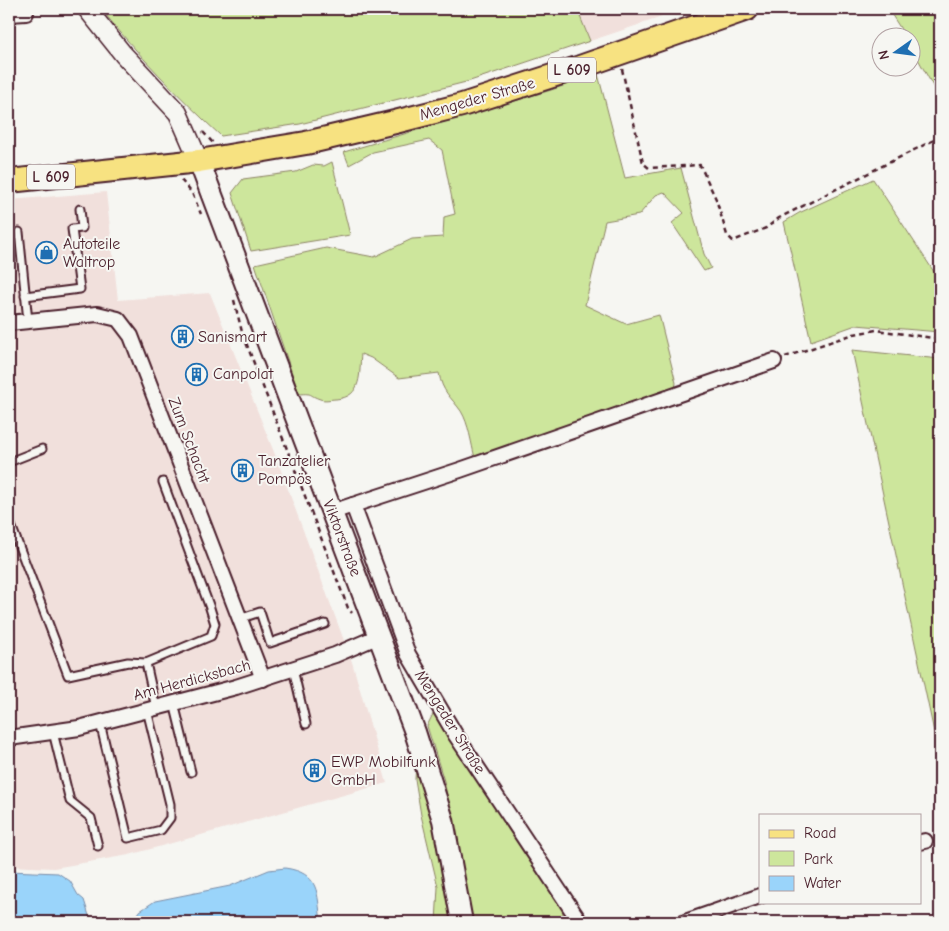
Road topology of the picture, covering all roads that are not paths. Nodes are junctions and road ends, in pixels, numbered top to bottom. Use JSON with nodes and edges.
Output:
{"nodes":[{"id":1,"x":87,"y":9,"type":"edge"},
{"id":2,"x":747,"y":9,"type":"edge"},
{"id":3,"x":26,"y":13,"type":"dead end"},
{"id":4,"x":9,"y":14,"type":"edge"},
{"id":5,"x":199,"y":161,"type":"junction"},
{"id":6,"x":9,"y":181,"type":"edge"},
{"id":7,"x":80,"y":209,"type":"dead end"},
{"id":8,"x":18,"y":232,"type":"dead end"},
{"id":9,"x":25,"y":296,"type":"junction"},
{"id":10,"x":28,"y":321,"type":"junction"},
{"id":11,"x":9,"y":323,"type":"edge"},
{"id":12,"x":774,"y":361,"type":"road end"},
{"id":13,"x":42,"y":449,"type":"dead end"},
{"id":14,"x":9,"y":462,"type":"edge"},
{"id":15,"x":163,"y":482,"type":"dead end"},
{"id":16,"x":353,"y":505,"type":"junction"},
{"id":17,"x":332,"y":512,"type":"junction"},
{"id":18,"x":9,"y":520,"type":"edge"},
{"id":19,"x":240,"y":619,"type":"junction"},
{"id":20,"x":325,"y":624,"type":"dead end"},
{"id":21,"x":379,"y":636,"type":"junction"},
{"id":22,"x":146,"y":662,"type":"junction"},
{"id":23,"x":293,"y":669,"type":"junction"},
{"id":24,"x":263,"y":679,"type":"junction"},
{"id":25,"x":174,"y":703,"type":"junction"},
{"id":26,"x":152,"y":709,"type":"junction"},
{"id":27,"x":100,"y":723,"type":"junction"},
{"id":28,"x":306,"y":724,"type":"dead end"},
{"id":29,"x":54,"y":732,"type":"junction"},
{"id":30,"x":9,"y":738,"type":"edge"},
{"id":31,"x":192,"y":772,"type":"dead end"},
{"id":32,"x":98,"y":846,"type":"dead end"},
{"id":33,"x":759,"y":896,"type":"edge"},
{"id":34,"x":462,"y":922,"type":"edge"},
{"id":35,"x":580,"y":922,"type":"edge"},
{"id":36,"x":685,"y":922,"type":"edge"}],
"edges":[{"from":1,"to":5,"type":"street"},
{"from":2,"to":5,"type":"main road","name":"Mengeder Straße","number":"L 609"},
{"from":3,"to":4,"type":"street"},
{"from":5,"to":6,"type":"main road","number":"L 609"},
{"from":5,"to":17,"type":"main road","name":"Viktorstraße"},
{"from":7,"to":9,"type":"lane"},
{"from":8,"to":9,"type":"lane"},
{"from":9,"to":10,"type":"lane"},
{"from":10,"to":11,"type":"street","name":"Zum Schacht"},
{"from":10,"to":19,"type":"street","name":"Zum Schacht"},
{"from":12,"to":16,"type":"street"},
{"from":13,"to":14,"type":"lane"},
{"from":15,"to":22,"type":"lane"},
{"from":16,"to":17,"type":"street"},
{"from":16,"to":35,"type":"street","name":"Mengeder Straße"},
{"from":17,"to":21,"type":"main road","name":"Viktorstraße"},
{"from":18,"to":22,"type":"lane"},
{"from":19,"to":20,"type":"lane"},
{"from":19,"to":24,"type":"street","name":"Zum Schacht"},
{"from":21,"to":23,"type":"street","name":"Am Herdicksbach"},
{"from":21,"to":34,"type":"main road","name":"Viktorstraße"},
{"from":22,"to":26,"type":"lane"},
{"from":23,"to":24,"type":"street","name":"Am Herdicksbach"},
{"from":23,"to":28,"type":"lane"},
{"from":24,"to":25,"type":"street","name":"Am Herdicksbach"},
{"from":25,"to":26,"type":"street","name":"Am Herdicksbach"},
{"from":25,"to":31,"type":"lane"},
{"from":26,"to":27,"type":"street","name":"Am Herdicksbach"},
{"from":26,"to":27,"type":"lane"},
{"from":27,"to":29,"type":"street","name":"Am Herdicksbach"},
{"from":29,"to":30,"type":"street","name":"Am Herdicksbach"},
{"from":29,"to":32,"type":"lane"},
{"from":33,"to":36,"type":"street"}]}
